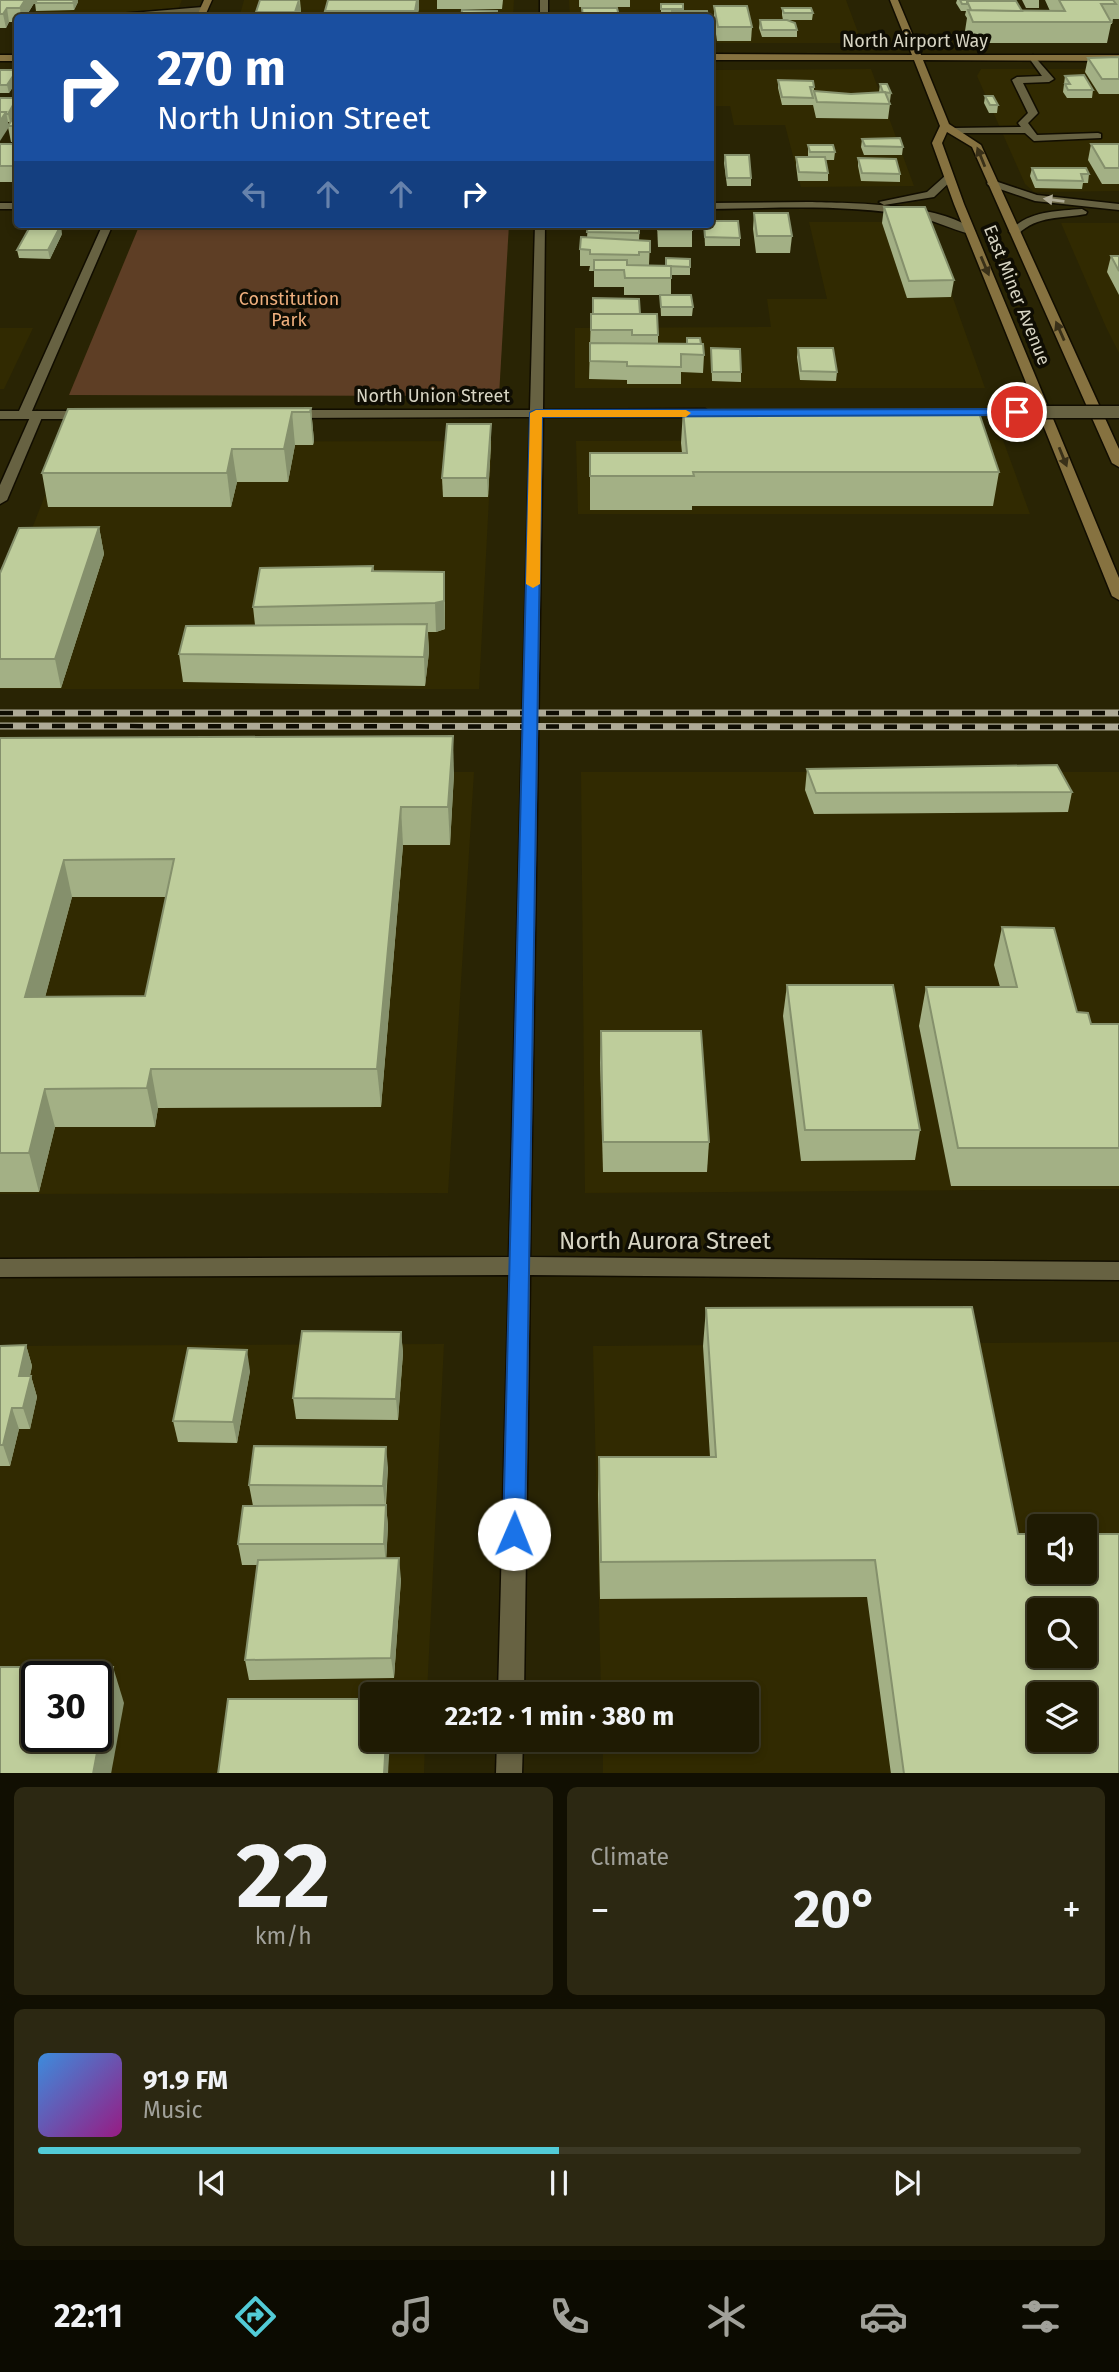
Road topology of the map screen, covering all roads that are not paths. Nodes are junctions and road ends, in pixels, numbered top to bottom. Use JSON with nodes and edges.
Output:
{"nodes":[{"id":1,"x":208,"y":0,"type":"edge"},
{"id":2,"x":894,"y":0,"type":"edge"},
{"id":3,"x":202,"y":14,"type":"edge"},
{"id":4,"x":714,"y":57,"type":"edge"},
{"id":5,"x":917,"y":57,"type":"junction"},
{"id":6,"x":1033,"y":58,"type":"junction"},
{"id":7,"x":1119,"y":58,"type":"edge"},
{"id":8,"x":949,"y":128,"type":"junction"},
{"id":9,"x":1029,"y":130,"type":"junction"},
{"id":10,"x":1098,"y":136,"type":"dead end"},
{"id":11,"x":949,"y":178,"type":"junction"},
{"id":12,"x":992,"y":183,"type":"junction"},
{"id":13,"x":714,"y":206,"type":"edge"},
{"id":14,"x":839,"y":207,"type":"junction"},
{"id":15,"x":1119,"y":207,"type":"edge"},
{"id":16,"x":106,"y":228,"type":"edge"},
{"id":17,"x":540,"y":228,"type":"edge"},
{"id":18,"x":970,"y":231,"type":"junction"},
{"id":19,"x":1014,"y":232,"type":"junction"},
{"id":20,"x":985,"y":412,"type":"dead end"},
{"id":21,"x":1119,"y":412,"type":"edge"},
{"id":22,"x":536,"y":413,"type":"junction"},
{"id":23,"x":716,"y":413,"type":"edge"},
{"id":24,"x":273,"y":414,"type":"edge"},
{"id":25,"x":0,"y":415,"type":"edge"},
{"id":26,"x":31,"y":415,"type":"junction"},
{"id":27,"x":106,"y":415,"type":"edge"},
{"id":28,"x":1119,"y":463,"type":"edge"},
{"id":29,"x":0,"y":499,"type":"edge"},
{"id":30,"x":1119,"y":596,"type":"edge"},
{"id":31,"x":519,"y":1266,"type":"junction"},
{"id":32,"x":0,"y":1268,"type":"edge"},
{"id":33,"x":1119,"y":1271,"type":"edge"},
{"id":34,"x":510,"y":1682,"type":"edge"},
{"id":35,"x":510,"y":1752,"type":"edge"},
{"id":36,"x":509,"y":1773,"type":"edge"}],
"edges":[{"from":1,"to":3,"type":"main road"},
{"from":2,"to":5,"type":"main road","name":"East Miner Avenue"},
{"from":4,"to":5,"type":"main road","name":"North Airport Way"},
{"from":5,"to":6,"type":"main road","name":"North Airport Way"},
{"from":5,"to":8,"type":"main road","name":"East Miner Avenue"},
{"from":6,"to":7,"type":"main road","name":"North Airport Way"},
{"from":6,"to":9,"type":"street"},
{"from":8,"to":9,"type":"street"},
{"from":8,"to":11,"type":"main road","name":"East Miner Avenue"},
{"from":12,"to":8,"type":"main road","name":"East Miner Avenue","one_way":true},
{"from":9,"to":10,"type":"street"},
{"from":11,"to":14,"type":"street"},
{"from":11,"to":18,"type":"main road","name":"East Miner Avenue"},
{"from":15,"to":12,"type":"street","one_way":true},
{"from":12,"to":19,"type":"main road","name":"East Miner Avenue"},
{"from":13,"to":14,"type":"street"},
{"from":14,"to":18,"type":"street"},
{"from":15,"to":19,"type":"street"},
{"from":16,"to":26,"type":"street"},
{"from":17,"to":22,"type":"street"},
{"from":18,"to":30,"type":"main road","name":"East Miner Avenue","one_way":true},
{"from":28,"to":19,"type":"main road","name":"East Miner Avenue","one_way":true},
{"from":20,"to":21,"type":"street","bridge":true},
{"from":22,"to":23,"type":"street","name":"North Union Street"},
{"from":22,"to":24,"type":"street","name":"North Union Street"},
{"from":22,"to":31,"type":"street"},
{"from":25,"to":26,"type":"street"},
{"from":26,"to":27,"type":"street"},
{"from":26,"to":29,"type":"street"},
{"from":31,"to":32,"type":"street","name":"North Aurora Street"},
{"from":31,"to":33,"type":"street","name":"North Aurora Street"},
{"from":31,"to":34,"type":"street"},
{"from":35,"to":36,"type":"street"}]}
